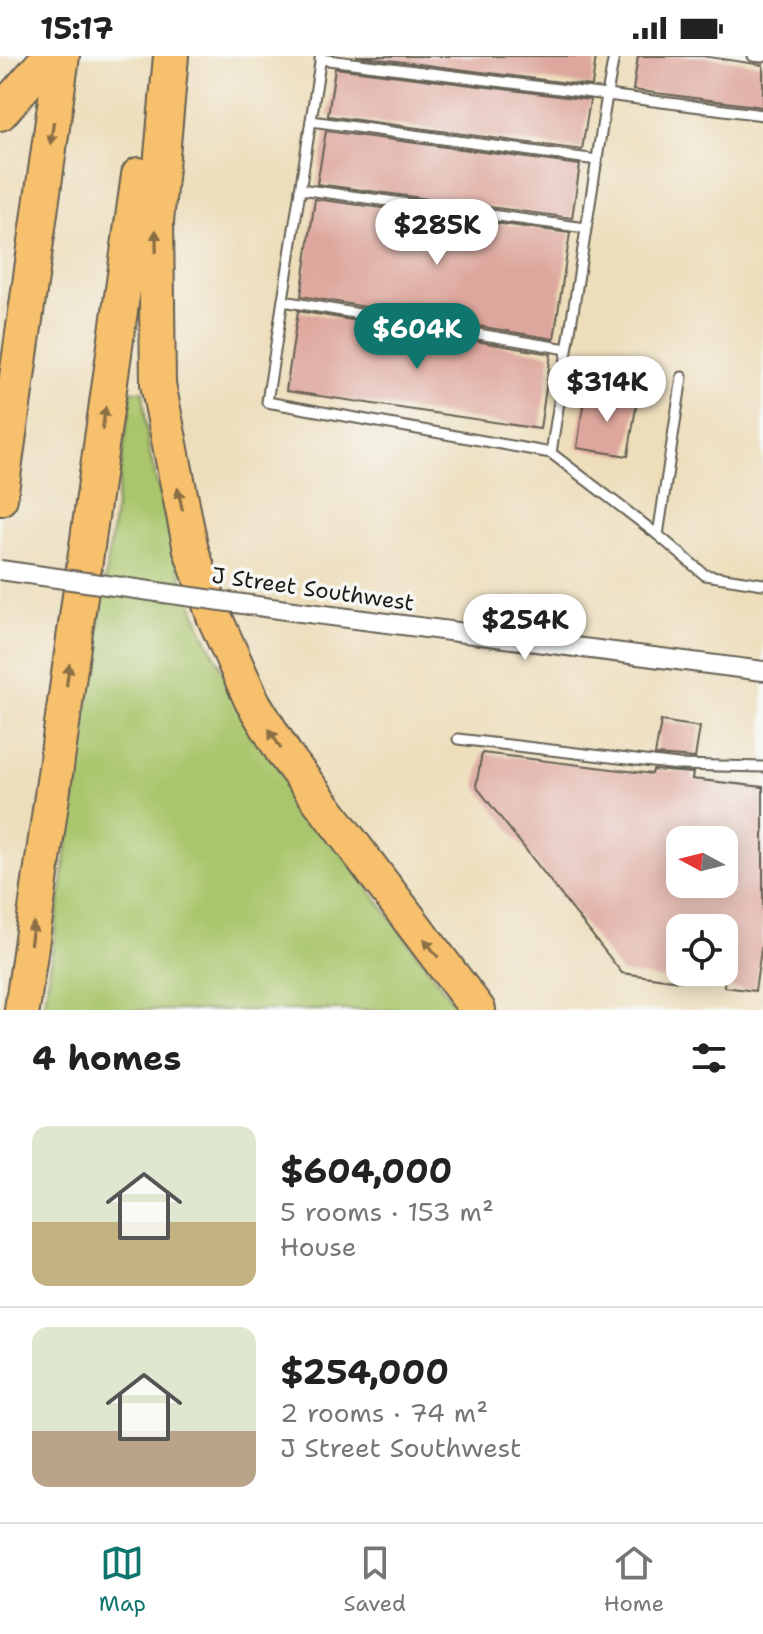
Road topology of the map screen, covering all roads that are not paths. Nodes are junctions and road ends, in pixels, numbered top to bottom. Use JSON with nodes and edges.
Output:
{"nodes":[{"id":1,"x":50,"y":56,"type":"edge"},
{"id":2,"x":62,"y":56,"type":"edge"},
{"id":3,"x":156,"y":56,"type":"edge"},
{"id":4,"x":171,"y":56,"type":"edge"},
{"id":5,"x":614,"y":56,"type":"edge"},
{"id":6,"x":753,"y":56,"type":"edge"},
{"id":7,"x":763,"y":57,"type":"edge"},
{"id":8,"x":321,"y":58,"type":"edge"},
{"id":9,"x":607,"y":95,"type":"junction"},
{"id":10,"x":0,"y":113,"type":"edge"},
{"id":11,"x":763,"y":115,"type":"edge"},
{"id":12,"x":311,"y":121,"type":"junction"},
{"id":13,"x":597,"y":160,"type":"junction"},
{"id":14,"x":300,"y":189,"type":"junction"},
{"id":15,"x":586,"y":228,"type":"junction"},
{"id":16,"x":283,"y":301,"type":"junction"},
{"id":17,"x":567,"y":349,"type":"junction"},
{"id":18,"x":682,"y":377,"type":"dead end"},
{"id":19,"x":551,"y":453,"type":"junction"},
{"id":20,"x":0,"y":498,"type":"edge"},
{"id":21,"x":658,"y":535,"type":"junction"},
{"id":22,"x":0,"y":570,"type":"edge"},
{"id":23,"x":763,"y":584,"type":"edge"},
{"id":24,"x":763,"y":671,"type":"edge"},
{"id":25,"x":458,"y":739,"type":"dead end"},
{"id":26,"x":763,"y":767,"type":"edge"},
{"id":27,"x":22,"y":1010,"type":"edge"},
{"id":28,"x":478,"y":1010,"type":"edge"}],
"edges":[{"from":1,"to":10,"type":"highway"},
{"from":2,"to":20,"type":"highway","one_way":true},
{"from":27,"to":3,"type":"highway","one_way":true},
{"from":28,"to":4,"type":"highway","one_way":true},
{"from":5,"to":9,"type":"lane"},
{"from":6,"to":7,"type":"lane"},
{"from":8,"to":9,"type":"lane"},
{"from":8,"to":12,"type":"lane"},
{"from":9,"to":11,"type":"lane"},
{"from":9,"to":13,"type":"lane"},
{"from":12,"to":13,"type":"lane"},
{"from":12,"to":14,"type":"lane"},
{"from":13,"to":15,"type":"lane"},
{"from":14,"to":15,"type":"lane"},
{"from":14,"to":16,"type":"lane"},
{"from":15,"to":17,"type":"lane"},
{"from":16,"to":17,"type":"lane"},
{"from":16,"to":19,"type":"lane"},
{"from":17,"to":19,"type":"lane"},
{"from":18,"to":21,"type":"lane"},
{"from":19,"to":21,"type":"lane"},
{"from":21,"to":23,"type":"lane"},
{"from":22,"to":24,"type":"street","name":"J Street Southwest","bridge":true},
{"from":25,"to":26,"type":"lane"}]}
